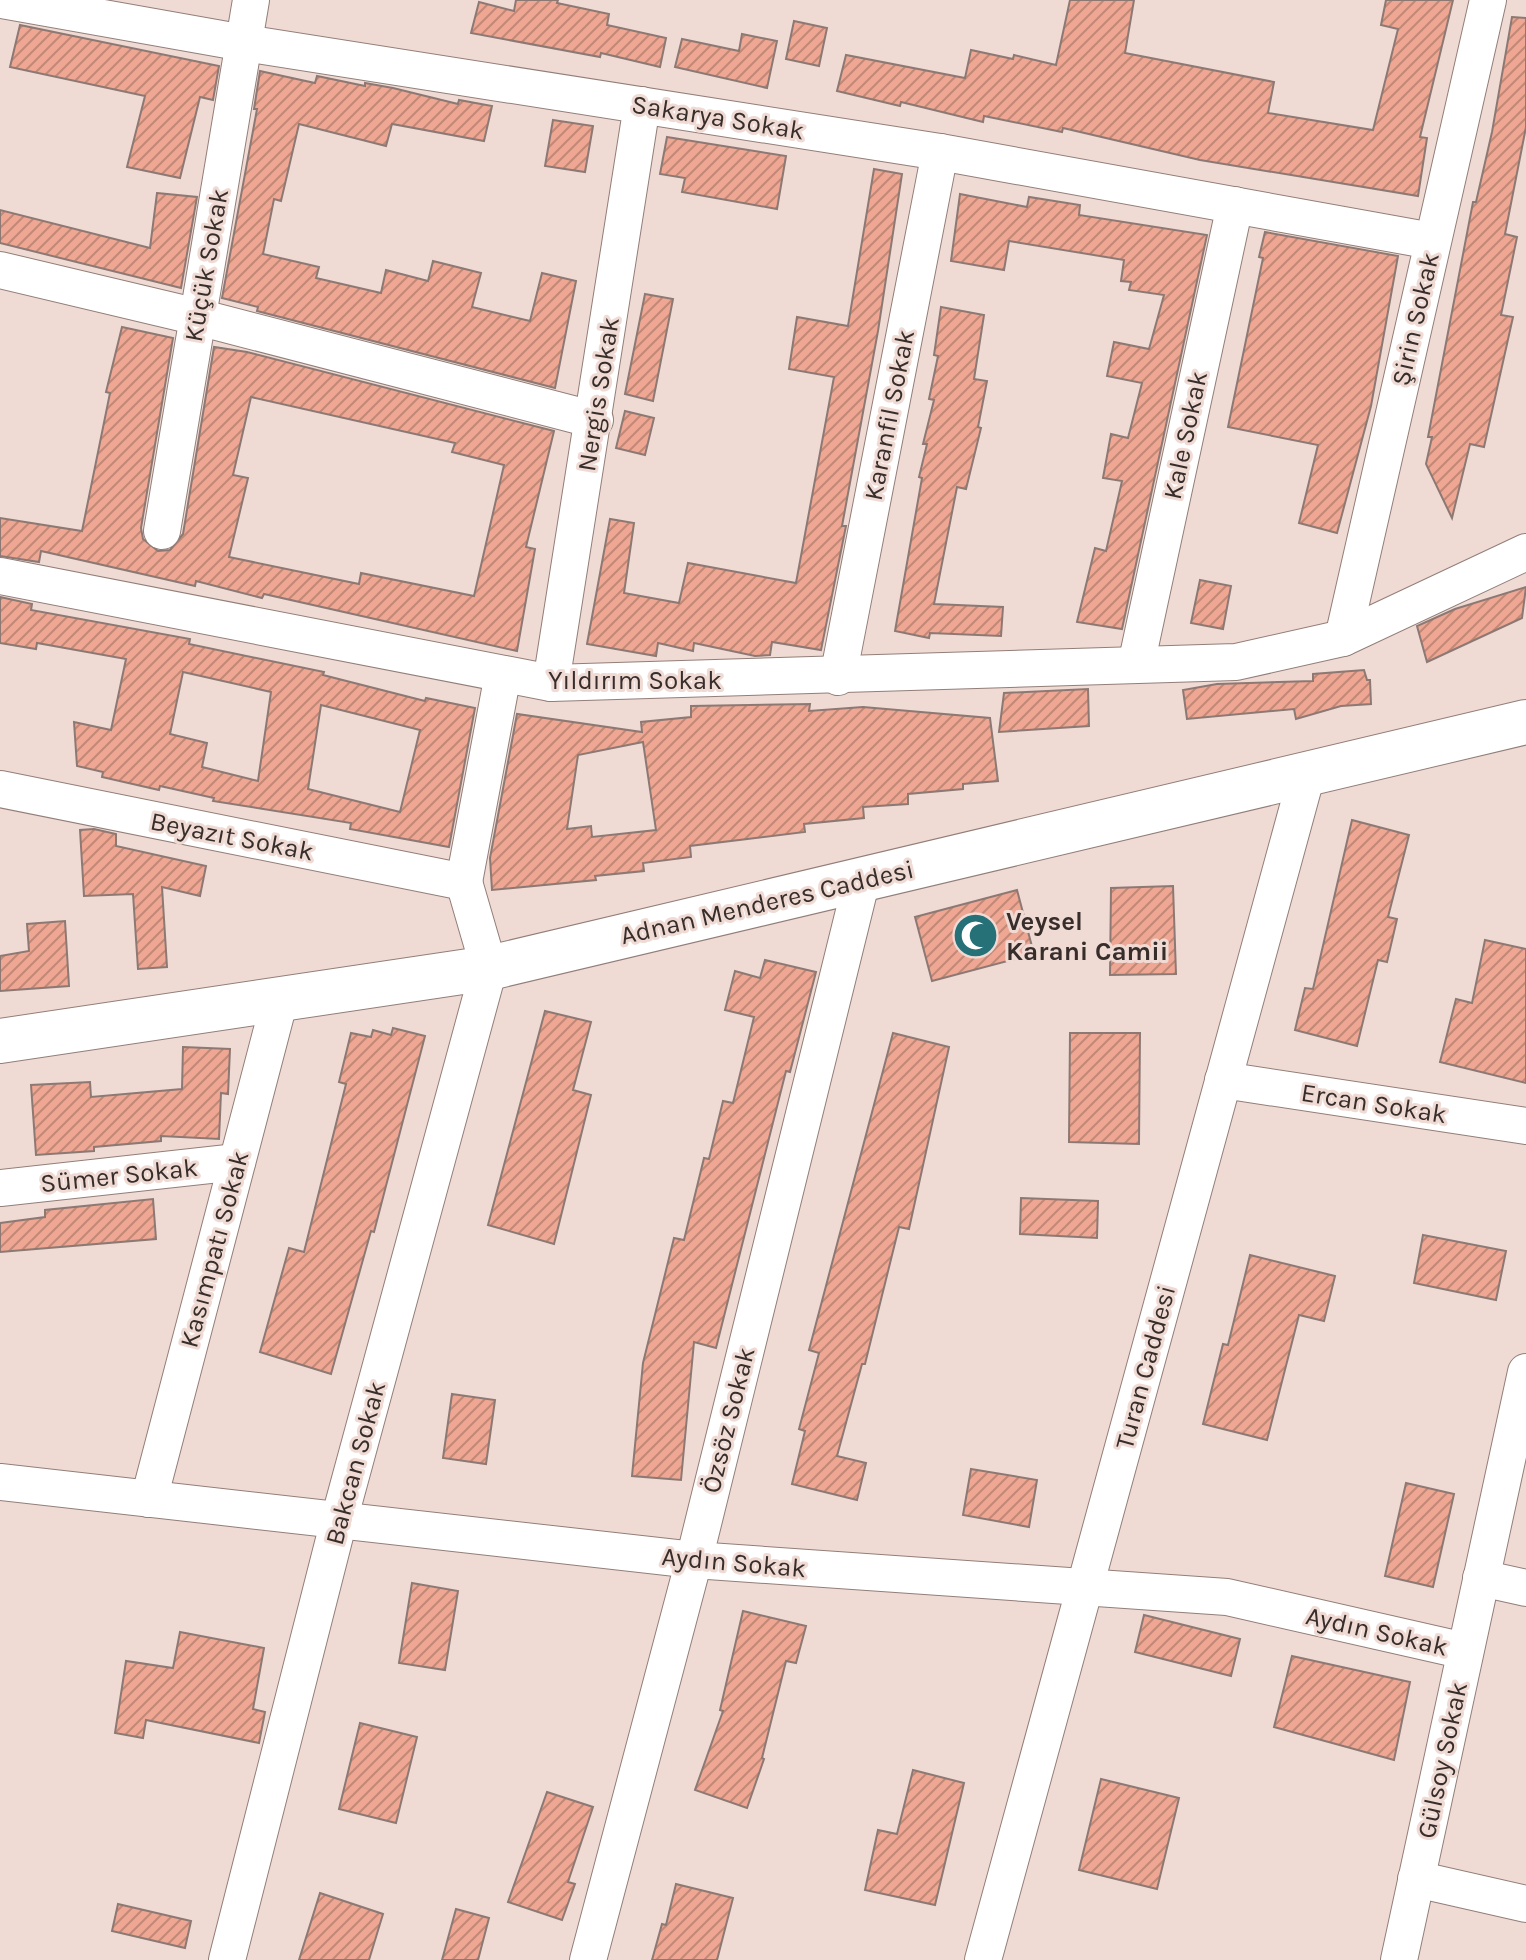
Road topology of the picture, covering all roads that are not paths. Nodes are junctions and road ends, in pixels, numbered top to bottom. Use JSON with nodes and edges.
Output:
{"nodes":[{"id":1,"x":2,"y":0,"type":"edge"},
{"id":2,"x":251,"y":0,"type":"edge"},
{"id":3,"x":1488,"y":0,"type":"edge"},
{"id":4,"x":244,"y":43,"type":"junction"},
{"id":5,"x":642,"y":105,"type":"junction"},
{"id":6,"x":940,"y":152,"type":"junction"},
{"id":7,"x":1235,"y":205,"type":"junction"},
{"id":8,"x":1432,"y":241,"type":"junction"},
{"id":9,"x":0,"y":270,"type":"edge"},
{"id":10,"x":198,"y":317,"type":"junction"},
{"id":11,"x":595,"y":420,"type":"junction"},
{"id":12,"x":162,"y":531,"type":"dead end"},
{"id":13,"x":1526,"y":552,"type":"edge"},
{"id":14,"x":0,"y":576,"type":"edge"},
{"id":15,"x":1343,"y":638,"type":"junction"},
{"id":16,"x":1136,"y":665,"type":"junction"},
{"id":17,"x":503,"y":674,"type":"junction"},
{"id":18,"x":838,"y":677,"type":"junction"},
{"id":19,"x":551,"y":683,"type":"junction"},
{"id":20,"x":1526,"y":722,"type":"edge"},
{"id":21,"x":1307,"y":774,"type":"junction"},
{"id":22,"x":0,"y":789,"type":"edge"},
{"id":23,"x":862,"y":879,"type":"junction"},
{"id":24,"x":464,"y":882,"type":"junction"},
{"id":25,"x":489,"y":968,"type":"junction"},
{"id":26,"x":280,"y":999,"type":"junction"},
{"id":27,"x":0,"y":1041,"type":"edge"},
{"id":28,"x":1223,"y":1080,"type":"junction"},
{"id":29,"x":1526,"y":1126,"type":"edge"},
{"id":30,"x":237,"y":1162,"type":"junction"},
{"id":31,"x":0,"y":1188,"type":"edge"},
{"id":32,"x":1526,"y":1372,"type":"edge"},
{"id":33,"x":0,"y":1482,"type":"edge"},
{"id":34,"x":149,"y":1499,"type":"junction"},
{"id":35,"x":339,"y":1520,"type":"junction"},
{"id":36,"x":694,"y":1560,"type":"junction"},
{"id":37,"x":1481,"y":1578,"type":"junction"},
{"id":38,"x":1084,"y":1588,"type":"junction"},
{"id":39,"x":1526,"y":1588,"type":"edge"},
{"id":40,"x":1465,"y":1651,"type":"junction"},
{"id":41,"x":1416,"y":1879,"type":"junction"},
{"id":42,"x":1526,"y":1904,"type":"edge"},
{"id":43,"x":227,"y":1960,"type":"edge"},
{"id":44,"x":588,"y":1960,"type":"edge"},
{"id":45,"x":983,"y":1960,"type":"edge"},
{"id":46,"x":1399,"y":1960,"type":"edge"}],
"edges":[{"from":1,"to":4,"type":"street","name":"Sakarya Sokak"},
{"from":2,"to":4,"type":"street","name":"Küçük Sokak"},
{"from":3,"to":8,"type":"street","name":"Şirin Sokak"},
{"from":4,"to":5,"type":"street","name":"Sakarya Sokak"},
{"from":4,"to":10,"type":"street","name":"Küçük Sokak"},
{"from":5,"to":6,"type":"street","name":"Sakarya Sokak"},
{"from":5,"to":11,"type":"street","name":"Nergis Sokak"},
{"from":6,"to":7,"type":"street","name":"Sakarya Sokak"},
{"from":6,"to":18,"type":"street","name":"Karanfil Sokak"},
{"from":7,"to":8,"type":"street","name":"Sakarya Sokak"},
{"from":7,"to":16,"type":"street","name":"Kale Sokak"},
{"from":8,"to":15,"type":"street","name":"Şirin Sokak"},
{"from":9,"to":10,"type":"street"},
{"from":10,"to":11,"type":"street"},
{"from":10,"to":12,"type":"street","name":"Küçük Sokak"},
{"from":11,"to":19,"type":"street","name":"Nergis Sokak"},
{"from":13,"to":15,"type":"street","name":"Yıldırım Sokak"},
{"from":14,"to":17,"type":"street","name":"Yıldırım Sokak"},
{"from":15,"to":16,"type":"street","name":"Yıldırım Sokak"},
{"from":16,"to":18,"type":"street","name":"Yıldırım Sokak"},
{"from":17,"to":19,"type":"street","name":"Yıldırım Sokak"},
{"from":17,"to":24,"type":"street"},
{"from":18,"to":19,"type":"street","name":"Yıldırım Sokak"},
{"from":20,"to":21,"type":"street","name":"Adnan Menderes Caddesi"},
{"from":21,"to":23,"type":"street","name":"Adnan Menderes Caddesi"},
{"from":21,"to":28,"type":"street","name":"Turan Caddesi"},
{"from":22,"to":24,"type":"street","name":"Beyazıt Sokak"},
{"from":23,"to":25,"type":"street","name":"Adnan Menderes Caddesi"},
{"from":23,"to":36,"type":"street","name":"Özsöz Sokak"},
{"from":24,"to":25,"type":"street"},
{"from":25,"to":26,"type":"street","name":"Adnan Menderes Caddesi"},
{"from":25,"to":35,"type":"street","name":"Bakcan Sokak"},
{"from":26,"to":27,"type":"street","name":"Adnan Menderes Caddesi"},
{"from":26,"to":30,"type":"street","name":"Kasımpatı Sokak"},
{"from":28,"to":29,"type":"street","name":"Ercan Sokak"},
{"from":28,"to":38,"type":"street","name":"Turan Caddesi"},
{"from":30,"to":31,"type":"street","name":"Sümer Sokak"},
{"from":30,"to":34,"type":"street","name":"Kasımpatı Sokak"},
{"from":32,"to":37,"type":"street","name":"Gülsoy Sokak"},
{"from":33,"to":34,"type":"street","name":"Aydın Sokak"},
{"from":34,"to":35,"type":"street","name":"Aydın Sokak"},
{"from":35,"to":36,"type":"street","name":"Aydın Sokak"},
{"from":35,"to":43,"type":"street","name":"Bakcan Sokak"},
{"from":36,"to":38,"type":"street","name":"Aydın Sokak"},
{"from":36,"to":44,"type":"street","name":"Özsöz Sokak"},
{"from":37,"to":39,"type":"street"},
{"from":37,"to":40,"type":"street","name":"Gülsoy Sokak"},
{"from":38,"to":40,"type":"street","name":"Aydın Sokak"},
{"from":38,"to":45,"type":"street","name":"Turan Caddesi"},
{"from":40,"to":41,"type":"street","name":"Gülsoy Sokak"},
{"from":41,"to":42,"type":"street"},
{"from":41,"to":46,"type":"street","name":"Gülsoy Sokak"}]}
